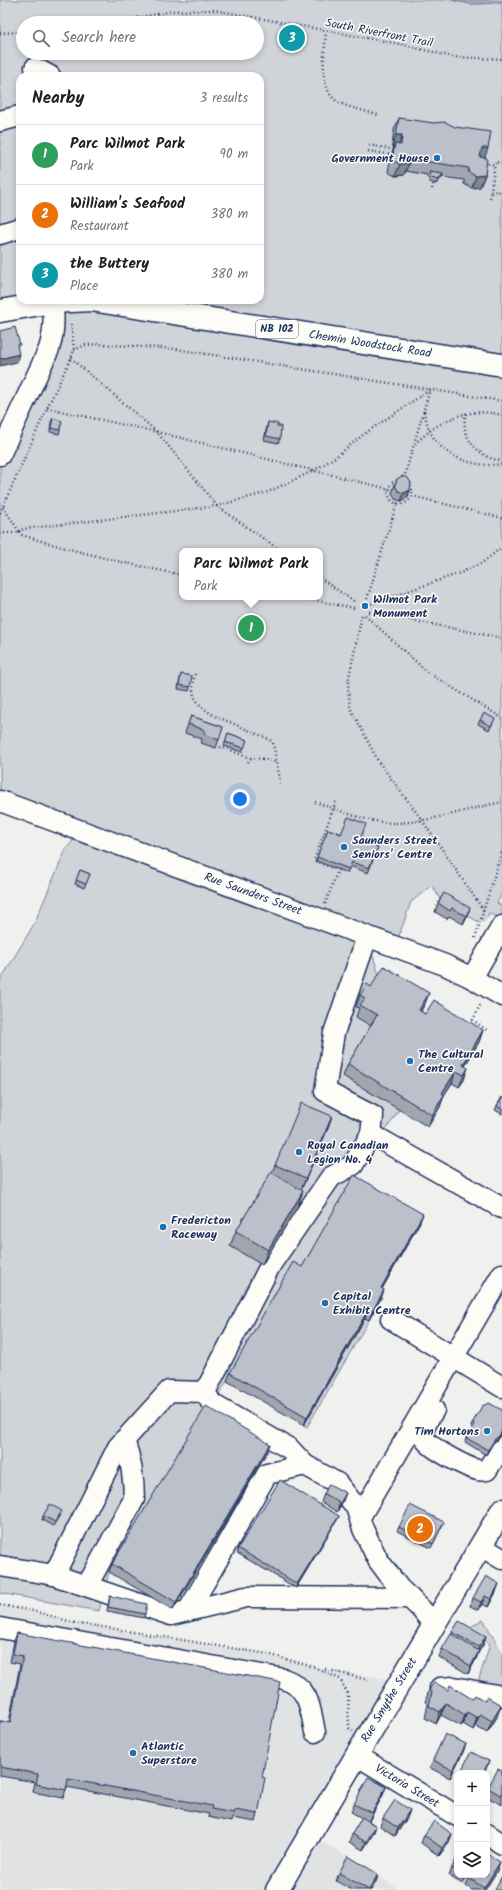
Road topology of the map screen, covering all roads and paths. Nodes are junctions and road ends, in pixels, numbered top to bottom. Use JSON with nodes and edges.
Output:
{"nodes":[{"id":1,"x":146,"y":16,"type":"edge"},
{"id":2,"x":246,"y":16,"type":"edge"},
{"id":3,"x":264,"y":19,"type":"edge"},
{"id":4,"x":326,"y":31,"type":"junction"},
{"id":5,"x":16,"y":32,"type":"edge"},
{"id":6,"x":0,"y":33,"type":"edge"},
{"id":7,"x":502,"y":59,"type":"edge"},
{"id":8,"x":378,"y":115,"type":"dead end"},
{"id":9,"x":16,"y":117,"type":"edge"},
{"id":10,"x":0,"y":121,"type":"edge"},
{"id":11,"x":369,"y":146,"type":"dead end"},
{"id":12,"x":368,"y":151,"type":"dead end"},
{"id":13,"x":481,"y":163,"type":"edge"},
{"id":14,"x":502,"y":163,"type":"edge"},
{"id":15,"x":495,"y":165,"type":"junction"},
{"id":16,"x":434,"y":177,"type":"edge"},
{"id":17,"x":432,"y":189,"type":"dead end"},
{"id":18,"x":491,"y":191,"type":"junction"},
{"id":19,"x":502,"y":192,"type":"edge"},
{"id":20,"x":490,"y":198,"type":"dead end"},
{"id":21,"x":16,"y":229,"type":"edge"},
{"id":22,"x":0,"y":234,"type":"edge"},
{"id":23,"x":40,"y":304,"type":"edge"},
{"id":24,"x":52,"y":304,"type":"edge"},
{"id":25,"x":116,"y":304,"type":"edge"},
{"id":26,"x":0,"y":311,"type":"edge"},
{"id":27,"x":71,"y":320,"type":"dead end"},
{"id":28,"x":74,"y":350,"type":"junction"},
{"id":29,"x":71,"y":358,"type":"junction"},
{"id":30,"x":502,"y":365,"type":"edge"},
{"id":31,"x":431,"y":389,"type":"junction"},
{"id":32,"x":502,"y":401,"type":"edge"},
{"id":33,"x":47,"y":408,"type":"junction"},
{"id":34,"x":424,"y":411,"type":"junction"},
{"id":35,"x":466,"y":413,"type":"junction"},
{"id":36,"x":502,"y":415,"type":"edge"},
{"id":37,"x":430,"y":430,"type":"junction"},
{"id":38,"x":157,"y":432,"type":"junction"},
{"id":39,"x":415,"y":444,"type":"junction"},
{"id":40,"x":0,"y":455,"type":"edge"},
{"id":41,"x":502,"y":462,"type":"edge"},
{"id":42,"x":313,"y":471,"type":"junction"},
{"id":43,"x":404,"y":480,"type":"junction"},
{"id":44,"x":402,"y":485,"type":"edge"},
{"id":45,"x":388,"y":489,"type":"junction"},
{"id":46,"x":392,"y":490,"type":"dead end"},
{"id":47,"x":408,"y":495,"type":"edge"},
{"id":48,"x":412,"y":496,"type":"junction"},
{"id":49,"x":398,"y":500,"type":"dead end"},
{"id":50,"x":396,"y":504,"type":"junction"},
{"id":51,"x":217,"y":506,"type":"junction"},
{"id":52,"x":3,"y":508,"type":"junction"},
{"id":53,"x":0,"y":513,"type":"edge"},
{"id":54,"x":502,"y":518,"type":"edge"},
{"id":55,"x":19,"y":531,"type":"junction"},
{"id":56,"x":0,"y":533,"type":"edge"},
{"id":57,"x":502,"y":547,"type":"edge"},
{"id":58,"x":277,"y":548,"type":"edge"},
{"id":59,"x":179,"y":574,"type":"edge"},
{"id":60,"x":323,"y":580,"type":"edge"},
{"id":61,"x":367,"y":599,"type":"dead end"},
{"id":62,"x":313,"y":600,"type":"edge"},
{"id":63,"x":355,"y":602,"type":"dead end"},
{"id":64,"x":371,"y":604,"type":"dead end"},
{"id":65,"x":354,"y":608,"type":"dead end"},
{"id":66,"x":370,"y":612,"type":"dead end"},
{"id":67,"x":502,"y":638,"type":"edge"},
{"id":68,"x":195,"y":674,"type":"dead end"},
{"id":69,"x":502,"y":718,"type":"edge"},
{"id":70,"x":220,"y":747,"type":"edge"},
{"id":71,"x":251,"y":758,"type":"junction"},
{"id":72,"x":248,"y":762,"type":"dead end"},
{"id":73,"x":278,"y":763,"type":"junction"},
{"id":74,"x":281,"y":785,"type":"dead end"},
{"id":75,"x":0,"y":801,"type":"edge"},
{"id":76,"x":336,"y":801,"type":"dead end"},
{"id":77,"x":315,"y":802,"type":"dead end"},
{"id":78,"x":502,"y":802,"type":"edge"},
{"id":79,"x":334,"y":809,"type":"junction"},
{"id":80,"x":422,"y":820,"type":"junction"},
{"id":81,"x":502,"y":851,"type":"edge"},
{"id":82,"x":325,"y":904,"type":"dead end"},
{"id":83,"x":484,"y":911,"type":"junction"},
{"id":84,"x":502,"y":926,"type":"edge"},
{"id":85,"x":367,"y":937,"type":"junction"},
{"id":86,"x":472,"y":945,"type":"dead end"},
{"id":87,"x":472,"y":978,"type":"junction"},
{"id":88,"x":502,"y":996,"type":"edge"},
{"id":89,"x":480,"y":1005,"type":"dead end"},
{"id":90,"x":488,"y":1031,"type":"dead end"},
{"id":91,"x":371,"y":1134,"type":"junction"},
{"id":92,"x":502,"y":1208,"type":"edge"},
{"id":93,"x":502,"y":1275,"type":"edge"},
{"id":94,"x":390,"y":1319,"type":"dead end"},
{"id":95,"x":454,"y":1357,"type":"junction"},
{"id":96,"x":502,"y":1387,"type":"edge"},
{"id":97,"x":205,"y":1392,"type":"junction"},
{"id":98,"x":124,"y":1440,"type":"junction"},
{"id":99,"x":502,"y":1446,"type":"edge"},
{"id":100,"x":438,"y":1450,"type":"junction"},
{"id":101,"x":305,"y":1464,"type":"junction"},
{"id":102,"x":384,"y":1476,"type":"junction"},
{"id":103,"x":502,"y":1510,"type":"edge"},
{"id":104,"x":360,"y":1517,"type":"junction"},
{"id":105,"x":481,"y":1546,"type":"junction"},
{"id":106,"x":502,"y":1559,"type":"edge"},
{"id":107,"x":0,"y":1566,"type":"edge"},
{"id":108,"x":54,"y":1575,"type":"junction"},
{"id":109,"x":87,"y":1586,"type":"junction"},
{"id":110,"x":410,"y":1598,"type":"junction"},
{"id":111,"x":188,"y":1611,"type":"junction"},
{"id":112,"x":434,"y":1625,"type":"junction"},
{"id":113,"x":0,"y":1628,"type":"edge"},
{"id":114,"x":314,"y":1667,"type":"dead end"},
{"id":115,"x":368,"y":1680,"type":"dead end"},
{"id":116,"x":440,"y":1688,"type":"edge"},
{"id":117,"x":502,"y":1696,"type":"edge"},
{"id":118,"x":315,"y":1732,"type":"dead end"},
{"id":119,"x":356,"y":1755,"type":"junction"},
{"id":120,"x":454,"y":1814,"type":"edge"},
{"id":121,"x":490,"y":1836,"type":"edge"},
{"id":122,"x":502,"y":1844,"type":"edge"},
{"id":123,"x":277,"y":1890,"type":"edge"}],
"edges":[{"from":1,"to":2,"type":"path","name":"South Riverfront Trail"},
{"from":3,"to":4,"type":"path","name":"South Riverfront Trail"},
{"from":4,"to":7,"type":"path","name":"South Riverfront Trail"},
{"from":4,"to":8,"type":"path"},
{"from":5,"to":6,"type":"path"},
{"from":9,"to":10,"type":"street"},
{"from":11,"to":12,"type":"path"},
{"from":13,"to":15,"type":"path"},
{"from":14,"to":15,"type":"path"},
{"from":15,"to":18,"type":"path"},
{"from":16,"to":17,"type":"path"},
{"from":18,"to":19,"type":"path"},
{"from":18,"to":20,"type":"path"},
{"from":21,"to":22,"type":"street"},
{"from":23,"to":26,"type":"main road","name":"Chemin Woodstock Road","number":"NB 102"},
{"from":24,"to":40,"type":"street"},
{"from":25,"to":30,"type":"main road","name":"Chemin Woodstock Road","number":"NB 102"},
{"from":27,"to":28,"type":"path"},
{"from":28,"to":29,"type":"path"},
{"from":28,"to":31,"type":"path"},
{"from":29,"to":33,"type":"path"},
{"from":29,"to":38,"type":"path"},
{"from":31,"to":32,"type":"path"},
{"from":31,"to":34,"type":"path"},
{"from":31,"to":42,"type":"path"},
{"from":33,"to":38,"type":"path"},
{"from":33,"to":52,"type":"path"},
{"from":34,"to":37,"type":"path"},
{"from":34,"to":39,"type":"path"},
{"from":35,"to":36,"type":"path"},
{"from":35,"to":37,"type":"path"},
{"from":35,"to":41,"type":"path"},
{"from":37,"to":39,"type":"path"},
{"from":37,"to":41,"type":"path"},
{"from":38,"to":42,"type":"path"},
{"from":38,"to":51,"type":"path"},
{"from":39,"to":43,"type":"path"},
{"from":42,"to":45,"type":"path"},
{"from":42,"to":51,"type":"path"},
{"from":43,"to":44,"type":"path"},
{"from":43,"to":45,"type":"path"},
{"from":43,"to":48,"type":"path"},
{"from":45,"to":46,"type":"path"},
{"from":45,"to":50,"type":"path"},
{"from":47,"to":48,"type":"path"},
{"from":48,"to":50,"type":"path"},
{"from":48,"to":54,"type":"path"},
{"from":49,"to":50,"type":"path"},
{"from":50,"to":61,"type":"path"},
{"from":51,"to":55,"type":"path"},
{"from":51,"to":58,"type":"path"},
{"from":52,"to":53,"type":"path"},
{"from":52,"to":55,"type":"path"},
{"from":55,"to":56,"type":"path"},
{"from":55,"to":59,"type":"path"},
{"from":57,"to":64,"type":"path"},
{"from":60,"to":63,"type":"path"},
{"from":62,"to":65,"type":"path"},
{"from":66,"to":67,"type":"path"},
{"from":68,"to":73,"type":"path"},
{"from":69,"to":80,"type":"path"},
{"from":70,"to":71,"type":"path"},
{"from":71,"to":72,"type":"path"},
{"from":71,"to":73,"type":"path"},
{"from":73,"to":74,"type":"path"},
{"from":75,"to":85,"type":"street","name":"Rue Saunders Street"},
{"from":76,"to":79,"type":"path"},
{"from":77,"to":79,"type":"path"},
{"from":78,"to":80,"type":"path"},
{"from":79,"to":80,"type":"path"},
{"from":79,"to":82,"type":"path"},
{"from":80,"to":83,"type":"path"},
{"from":81,"to":83,"type":"path"},
{"from":83,"to":86,"type":"path"},
{"from":84,"to":87,"type":"street"},
{"from":85,"to":87,"type":"street","name":"Rue Saunders Street"},
{"from":85,"to":91,"type":"street"},
{"from":87,"to":88,"type":"street","name":"Rue Saunders Street"},
{"from":89,"to":90,"type":"path"},
{"from":91,"to":92,"type":"street"},
{"from":91,"to":97,"type":"street"},
{"from":93,"to":95,"type":"street"},
{"from":94,"to":95,"type":"street"},
{"from":95,"to":96,"type":"street"},
{"from":95,"to":100,"type":"street"},
{"from":95,"to":102,"type":"street"},
{"from":97,"to":98,"type":"street"},
{"from":97,"to":101,"type":"street"},
{"from":98,"to":108,"type":"street"},
{"from":98,"to":109,"type":"street"},
{"from":99,"to":100,"type":"street"},
{"from":100,"to":102,"type":"street"},
{"from":101,"to":104,"type":"street"},
{"from":101,"to":111,"type":"street"},
{"from":102,"to":104,"type":"street"},
{"from":103,"to":105,"type":"main road","name":"Rue Smythe Street"},
{"from":104,"to":110,"type":"street"},
{"from":105,"to":106,"type":"street"},
{"from":105,"to":112,"type":"main road","name":"Rue Smythe Street"},
{"from":107,"to":108,"type":"street"},
{"from":108,"to":109,"type":"street"},
{"from":109,"to":111,"type":"street"},
{"from":110,"to":111,"type":"street"},
{"from":110,"to":112,"type":"street"},
{"from":112,"to":119,"type":"main road","name":"Rue Smythe Street"},
{"from":113,"to":118,"type":"street"},
{"from":114,"to":115,"type":"path"},
{"from":116,"to":117,"type":"street"},
{"from":119,"to":120,"type":"street","name":"Victoria Street"},
{"from":119,"to":123,"type":"main road","name":"Rue Smythe Street"},
{"from":121,"to":122,"type":"street"}]}
